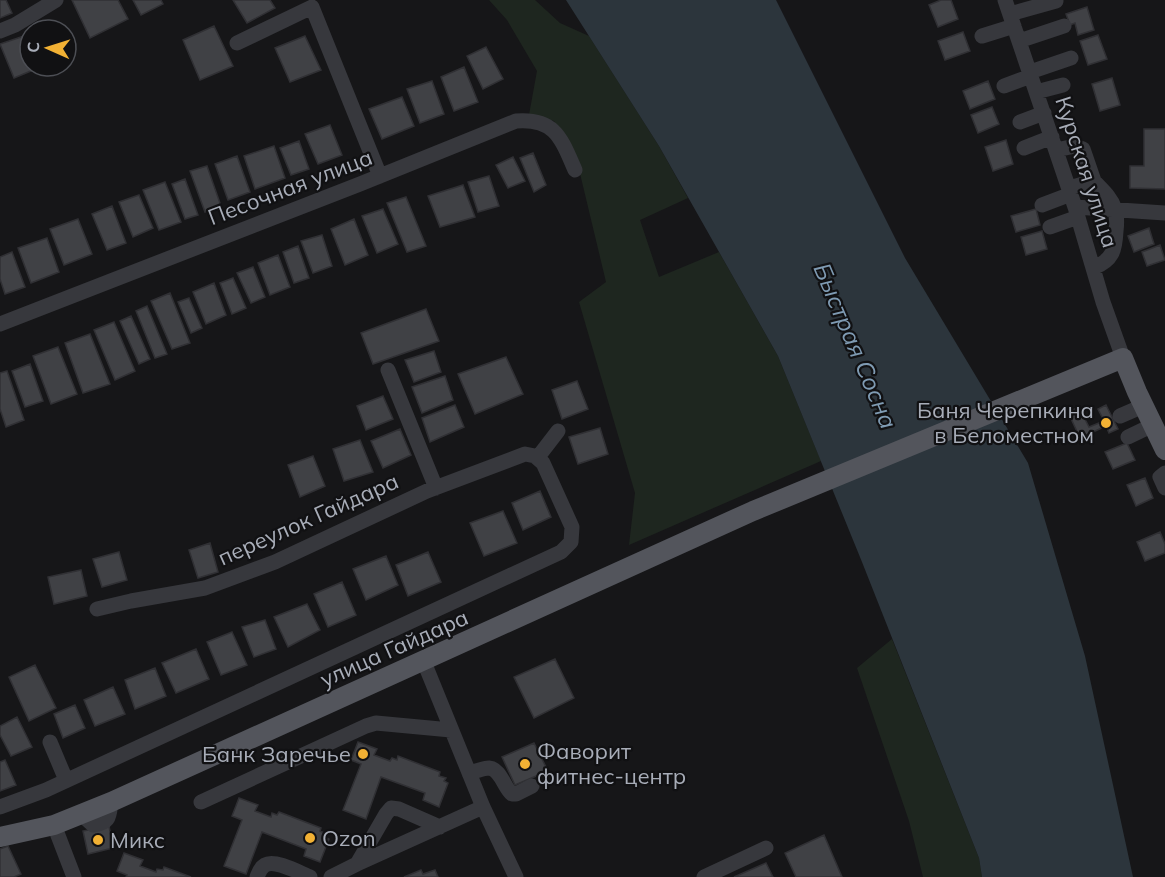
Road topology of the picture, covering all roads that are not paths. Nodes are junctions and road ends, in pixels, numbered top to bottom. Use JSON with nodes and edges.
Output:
{"nodes":[{"id":1,"x":56,"y":0,"type":"edge"},
{"id":2,"x":1056,"y":1,"type":"edge"},
{"id":3,"x":314,"y":2,"type":"edge"},
{"id":4,"x":1011,"y":14,"type":"edge"},
{"id":5,"x":1064,"y":26,"type":"dead end"},
{"id":6,"x":0,"y":31,"type":"edge"},
{"id":7,"x":982,"y":36,"type":"dead end"},
{"id":8,"x":237,"y":43,"type":"dead end"},
{"id":9,"x":1071,"y":58,"type":"dead end"},
{"id":10,"x":1030,"y":74,"type":"junction"},
{"id":11,"x":1063,"y":85,"type":"dead end"},
{"id":12,"x":1004,"y":86,"type":"dead end"},
{"id":13,"x":1036,"y":92,"type":"junction"},
{"id":14,"x":1044,"y":113,"type":"junction"},
{"id":15,"x":1020,"y":122,"type":"dead end"},
{"id":16,"x":1054,"y":144,"type":"junction"},
{"id":17,"x":1024,"y":148,"type":"dead end"},
{"id":18,"x":575,"y":170,"type":"dead end"},
{"id":19,"x":380,"y":176,"type":"junction"},
{"id":20,"x":1094,"y":181,"type":"junction"},
{"id":21,"x":1073,"y":202,"type":"junction"},
{"id":22,"x":1042,"y":205,"type":"dead end"},
{"id":23,"x":1116,"y":210,"type":"junction"},
{"id":24,"x":1165,"y":213,"type":"edge"},
{"id":25,"x":1050,"y":227,"type":"dead end"},
{"id":26,"x":1093,"y":268,"type":"junction"},
{"id":27,"x":0,"y":324,"type":"edge"},
{"id":28,"x":1123,"y":358,"type":"junction"},
{"id":29,"x":388,"y":370,"type":"dead end"},
{"id":30,"x":1143,"y":406,"type":"junction"},
{"id":31,"x":1120,"y":416,"type":"dead end"},
{"id":32,"x":1153,"y":425,"type":"junction"},
{"id":33,"x":558,"y":431,"type":"dead end"},
{"id":34,"x":1128,"y":437,"type":"dead end"},
{"id":35,"x":1164,"y":446,"type":"edge"},
{"id":36,"x":535,"y":456,"type":"junction"},
{"id":37,"x":1165,"y":473,"type":"edge"},
{"id":38,"x":436,"y":488,"type":"junction"},
{"id":39,"x":1165,"y":488,"type":"edge"},
{"id":40,"x":97,"y":609,"type":"dead end"},
{"id":41,"x":424,"y":662,"type":"junction"},
{"id":42,"x":451,"y":730,"type":"junction"},
{"id":43,"x":50,"y":742,"type":"dead end"},
{"id":44,"x":469,"y":773,"type":"junction"},
{"id":45,"x":66,"y":780,"type":"junction"},
{"id":46,"x":532,"y":786,"type":"dead end"},
{"id":47,"x":201,"y":801,"type":"dead end"},
{"id":48,"x":0,"y":807,"type":"edge"},
{"id":49,"x":483,"y":807,"type":"junction"},
{"id":50,"x":54,"y":825,"type":"junction"},
{"id":51,"x":441,"y":827,"type":"junction"},
{"id":52,"x":0,"y":837,"type":"edge"},
{"id":53,"x":766,"y":848,"type":"dead end"},
{"id":54,"x":357,"y":864,"type":"junction"},
{"id":55,"x":74,"y":877,"type":"edge"},
{"id":56,"x":257,"y":877,"type":"edge"},
{"id":57,"x":310,"y":877,"type":"edge"},
{"id":58,"x":331,"y":877,"type":"edge"},
{"id":59,"x":516,"y":877,"type":"edge"},
{"id":60,"x":704,"y":877,"type":"edge"}],
"edges":[{"from":1,"to":6,"type":"street"},
{"from":2,"to":4,"type":"street"},
{"from":3,"to":8,"type":"street"},
{"from":3,"to":19,"type":"street"},
{"from":4,"to":5,"type":"street"},
{"from":4,"to":7,"type":"street"},
{"from":4,"to":10,"type":"street","name":"Курская улица"},
{"from":9,"to":10,"type":"street"},
{"from":10,"to":12,"type":"street"},
{"from":10,"to":13,"type":"street","name":"Курская улица"},
{"from":11,"to":13,"type":"street"},
{"from":13,"to":14,"type":"street","name":"Курская улица"},
{"from":14,"to":15,"type":"street"},
{"from":14,"to":16,"type":"street","name":"Курская улица"},
{"from":16,"to":17,"type":"street"},
{"from":16,"to":20,"type":"street"},
{"from":16,"to":21,"type":"street","name":"Курская улица"},
{"from":18,"to":19,"type":"street","name":"Песочная улица"},
{"from":19,"to":27,"type":"street","name":"Песочная улица"},
{"from":20,"to":21,"type":"street"},
{"from":20,"to":23,"type":"street"},
{"from":21,"to":22,"type":"street"},
{"from":21,"to":23,"type":"street"},
{"from":21,"to":25,"type":"street"},
{"from":21,"to":26,"type":"street","name":"Курская улица"},
{"from":23,"to":24,"type":"street"},
{"from":23,"to":26,"type":"street"},
{"from":26,"to":28,"type":"street","name":"Курская улица"},
{"from":28,"to":30,"type":"main road","name":"Курская улица"},
{"from":28,"to":41,"type":"main road","name":"улица Гайдара"},
{"from":29,"to":38,"type":"street"},
{"from":30,"to":31,"type":"street"},
{"from":30,"to":32,"type":"main road","name":"Курская улица"},
{"from":32,"to":34,"type":"street"},
{"from":32,"to":35,"type":"main road","name":"Курская улица"},
{"from":33,"to":36,"type":"street"},
{"from":36,"to":38,"type":"street","name":"переулок Гайдара"},
{"from":36,"to":45,"type":"street","name":"улица Гайдара"},
{"from":37,"to":39,"type":"street"},
{"from":38,"to":40,"type":"street","name":"переулок Гайдара"},
{"from":41,"to":42,"type":"street"},
{"from":41,"to":50,"type":"main road","name":"улица Гайдара"},
{"from":42,"to":44,"type":"street"},
{"from":42,"to":47,"type":"street"},
{"from":43,"to":45,"type":"street"},
{"from":44,"to":46,"type":"street"},
{"from":44,"to":49,"type":"street"},
{"from":45,"to":48,"type":"street","name":"улица Гайдара"},
{"from":49,"to":51,"type":"street"},
{"from":49,"to":59,"type":"street"},
{"from":50,"to":52,"type":"main road","name":"улица Гайдара"},
{"from":50,"to":55,"type":"street"},
{"from":51,"to":54,"type":"street"},
{"from":51,"to":54,"type":"street"},
{"from":53,"to":60,"type":"street"},
{"from":54,"to":58,"type":"street"},
{"from":56,"to":57,"type":"street"}]}
